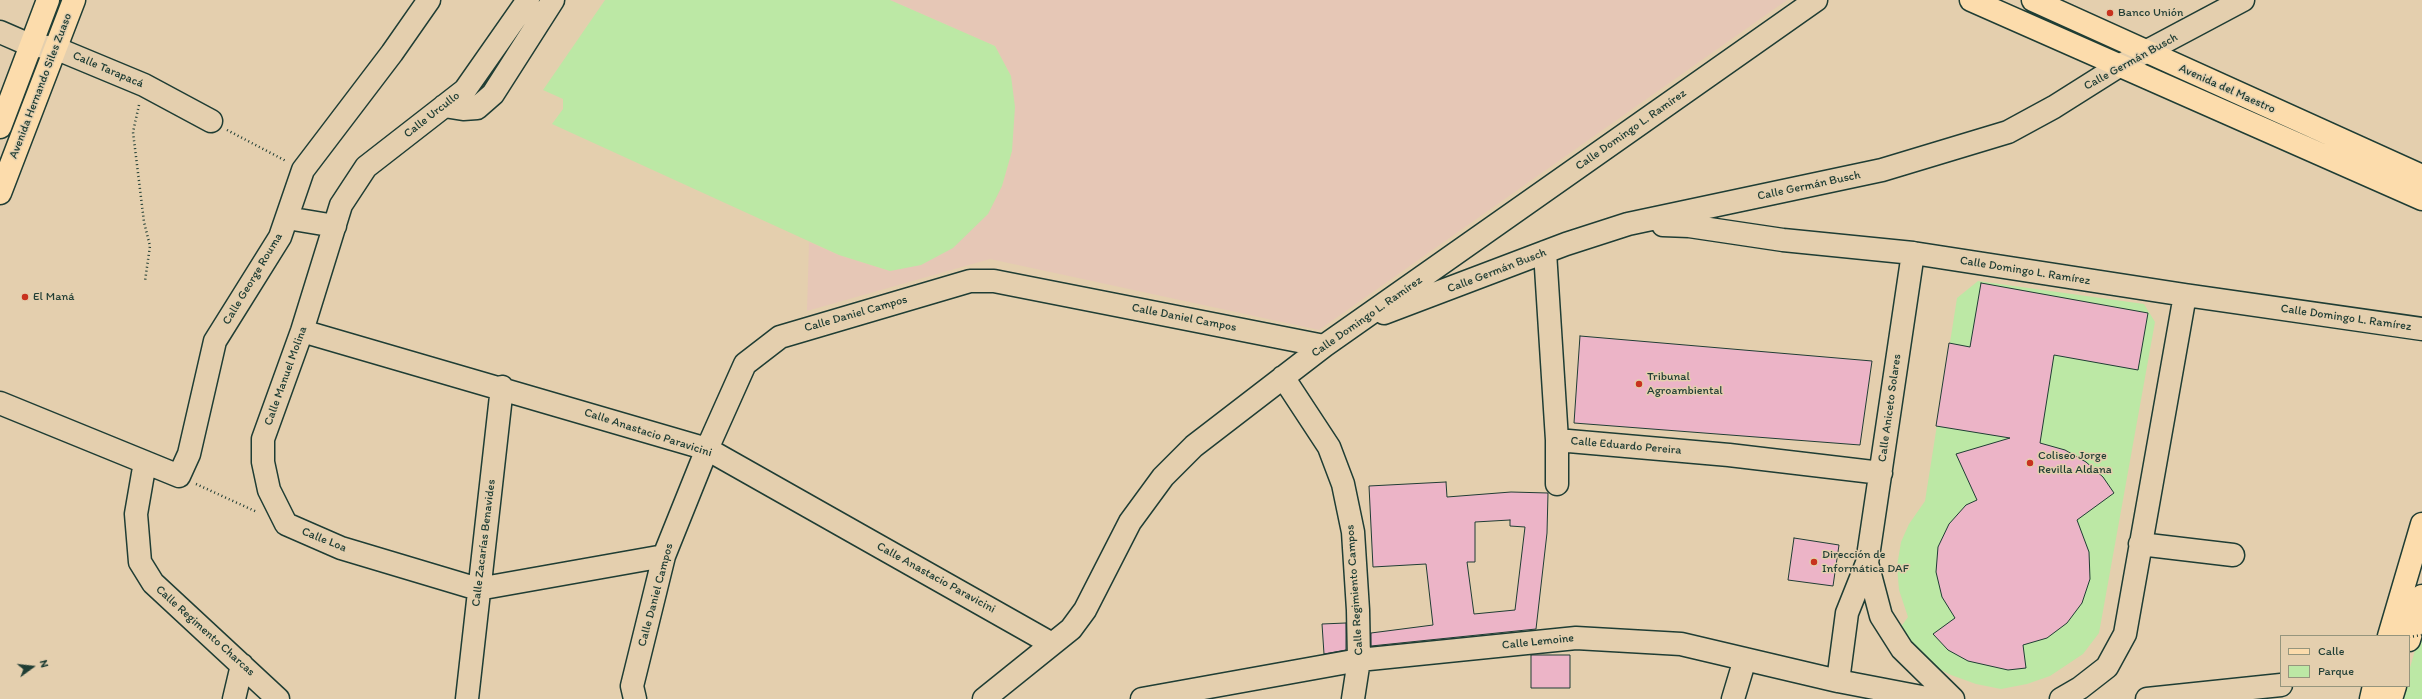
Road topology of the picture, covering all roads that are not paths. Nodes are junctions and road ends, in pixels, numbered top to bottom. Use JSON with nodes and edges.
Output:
{"nodes":[{"id":1,"x":48,"y":0,"type":"edge"},
{"id":2,"x":74,"y":0,"type":"edge"},
{"id":3,"x":429,"y":0,"type":"edge"},
{"id":4,"x":528,"y":0,"type":"edge"},
{"id":5,"x":554,"y":0,"type":"edge"},
{"id":6,"x":1816,"y":0,"type":"edge"},
{"id":7,"x":1971,"y":0,"type":"edge"},
{"id":8,"x":2033,"y":0,"type":"edge"},
{"id":9,"x":2243,"y":0,"type":"edge"},
{"id":10,"x":0,"y":32,"type":"edge"},
{"id":11,"x":30,"y":45,"type":"junction"},
{"id":12,"x":56,"y":48,"type":"junction"},
{"id":13,"x":2146,"y":53,"type":"junction"},
{"id":14,"x":2119,"y":66,"type":"junction"},
{"id":15,"x":444,"y":106,"type":"junction"},
{"id":16,"x":211,"y":121,"type":"road end"},
{"id":17,"x":0,"y":127,"type":"edge"},
{"id":18,"x":2422,"y":176,"type":"edge"},
{"id":19,"x":0,"y":194,"type":"edge"},
{"id":20,"x":2422,"y":199,"type":"edge"},
{"id":21,"x":287,"y":218,"type":"junction"},
{"id":22,"x":1628,"y":224,"type":"junction"},
{"id":23,"x":335,"y":226,"type":"junction"},
{"id":24,"x":1545,"y":252,"type":"junction"},
{"id":25,"x":1912,"y":253,"type":"junction"},
{"id":26,"x":2185,"y":295,"type":"junction"},
{"id":27,"x":1355,"y":324,"type":"junction"},
{"id":28,"x":2422,"y":328,"type":"edge"},
{"id":29,"x":302,"y":331,"type":"junction"},
{"id":30,"x":1324,"y":346,"type":"junction"},
{"id":31,"x":1283,"y":377,"type":"junction"},
{"id":32,"x":502,"y":388,"type":"junction"},
{"id":33,"x":0,"y":403,"type":"edge"},
{"id":34,"x":1557,"y":440,"type":"junction"},
{"id":35,"x":707,"y":448,"type":"junction"},
{"id":36,"x":145,"y":462,"type":"junction"},
{"id":37,"x":1881,"y":473,"type":"junction"},
{"id":38,"x":1558,"y":484,"type":"dead end"},
{"id":39,"x":286,"y":524,"type":"joint"},
{"id":40,"x":2422,"y":524,"type":"edge"},
{"id":41,"x":2140,"y":544,"type":"junction"},
{"id":42,"x":2233,"y":555,"type":"dead end"},
{"id":43,"x":664,"y":556,"type":"junction"},
{"id":44,"x":1867,"y":563,"type":"junction"},
{"id":45,"x":478,"y":589,"type":"junction"},
{"id":46,"x":2422,"y":596,"type":"edge"},
{"id":47,"x":2389,"y":635,"type":"edge"},
{"id":48,"x":2410,"y":635,"type":"edge"},
{"id":49,"x":1052,"y":644,"type":"junction"},
{"id":50,"x":1745,"y":659,"type":"junction"},
{"id":51,"x":1359,"y":660,"type":"junction"},
{"id":52,"x":242,"y":665,"type":"junction"},
{"id":53,"x":1838,"y":681,"type":"junction"},
{"id":54,"x":2280,"y":685,"type":"edge"},
{"id":55,"x":2374,"y":687,"type":"edge"},
{"id":56,"x":2395,"y":687,"type":"edge"},
{"id":57,"x":234,"y":699,"type":"edge"},
{"id":58,"x":278,"y":699,"type":"edge"},
{"id":59,"x":467,"y":699,"type":"edge"},
{"id":60,"x":635,"y":699,"type":"edge"},
{"id":61,"x":984,"y":699,"type":"edge"},
{"id":62,"x":1142,"y":699,"type":"edge"},
{"id":63,"x":1353,"y":699,"type":"edge"},
{"id":64,"x":1733,"y":699,"type":"edge"},
{"id":65,"x":1932,"y":699,"type":"edge"},
{"id":66,"x":1953,"y":699,"type":"edge"},
{"id":67,"x":2061,"y":699,"type":"edge"},
{"id":68,"x":2147,"y":699,"type":"edge"},
{"id":69,"x":2370,"y":699,"type":"edge"},
{"id":70,"x":2392,"y":699,"type":"edge"}],
"edges":[{"from":1,"to":11,"type":"main road","name":"Avenida Hernando Siles Zuaso"},
{"from":2,"to":12,"type":"main road","name":"Avenida Hernando Siles Zuaso"},
{"from":3,"to":21,"type":"street","name":"Calle George Rouma"},
{"from":4,"to":15,"type":"street","name":"Calle Urcullo"},
{"from":5,"to":15,"type":"street"},
{"from":6,"to":27,"type":"street","name":"Calle Domingo L. Ramírez"},
{"from":7,"to":14,"type":"main road"},
{"from":8,"to":13,"type":"main road","name":"Avenida del Maestro"},
{"from":9,"to":13,"type":"street","name":"Calle Germán Busch"},
{"from":10,"to":11,"type":"street","name":"Calle Tarapacá"},
{"from":11,"to":12,"type":"street","name":"Calle Tarapacá"},
{"from":11,"to":17,"type":"main road","name":"Avenida Hernando Siles Zuaso"},
{"from":12,"to":16,"type":"street","name":"Calle Tarapacá"},
{"from":12,"to":19,"type":"main road","name":"Avenida Hernando Siles Zuaso"},
{"from":13,"to":14,"type":"street","name":"Calle Germán Busch"},
{"from":13,"to":18,"type":"main road","name":"Avenida del Maestro"},
{"from":14,"to":20,"type":"main road"},
{"from":14,"to":22,"type":"street","name":"Calle Germán Busch"},
{"from":15,"to":23,"type":"street","name":"Calle Urcullo"},
{"from":21,"to":23,"type":"street"},
{"from":21,"to":36,"type":"street","name":"Calle George Rouma"},
{"from":22,"to":24,"type":"street","name":"Calle Germán Busch"},
{"from":22,"to":25,"type":"street","name":"Calle Domingo L. Ramírez"},
{"from":23,"to":29,"type":"street","name":"Calle Manuel Molina"},
{"from":24,"to":27,"type":"street","name":"Calle Germán Busch"},
{"from":24,"to":34,"type":"street","name":"Calle Eduardo Pereira"},
{"from":25,"to":26,"type":"street","name":"Calle Domingo L. Ramírez"},
{"from":25,"to":37,"type":"street","name":"Calle Aniceto Solares"},
{"from":26,"to":28,"type":"street","name":"Calle Domingo L. Ramírez"},
{"from":26,"to":41,"type":"street"},
{"from":27,"to":30,"type":"street","name":"Calle Domingo L. Ramírez"},
{"from":29,"to":32,"type":"street","name":"Calle Anastacio Paravicini"},
{"from":29,"to":39,"type":"street","name":"Calle Manuel Molina"},
{"from":30,"to":31,"type":"street","name":"Calle Domingo L. Ramírez"},
{"from":30,"to":35,"type":"street","name":"Calle Daniel Campos"},
{"from":31,"to":49,"type":"street","name":"Calle Domingo L. Ramírez"},
{"from":31,"to":51,"type":"street","name":"Calle Regimiento Campos"},
{"from":32,"to":35,"type":"street","name":"Calle Anastacio Paravicini"},
{"from":32,"to":45,"type":"street","name":"Calle Zacarías Benavides"},
{"from":33,"to":36,"type":"street"},
{"from":34,"to":37,"type":"street","name":"Calle Eduardo Pereira"},
{"from":34,"to":38,"type":"street"},
{"from":35,"to":43,"type":"street","name":"Calle Daniel Campos"},
{"from":35,"to":49,"type":"street","name":"Calle Anastacio Paravicini"},
{"from":36,"to":52,"type":"street","name":"Calle Regimento Charcas"},
{"from":37,"to":44,"type":"street","name":"Calle Aniceto Solares"},
{"from":39,"to":45,"type":"street","name":"Calle Loa"},
{"from":40,"to":47,"type":"main road"},
{"from":41,"to":42,"type":"street"},
{"from":41,"to":67,"type":"street"},
{"from":43,"to":45,"type":"street","name":"Calle Loa"},
{"from":43,"to":60,"type":"street","name":"Calle Daniel Campos"},
{"from":44,"to":53,"type":"street","name":"Calle Aniceto Solares"},
{"from":44,"to":66,"type":"street","name":"Calle Aniceto Solares"},
{"from":45,"to":59,"type":"street","name":"Calle Zacarías Benavides"},
{"from":46,"to":48,"type":"main road"},
{"from":49,"to":61,"type":"street","name":"Calle Domingo L. Ramírez"},
{"from":50,"to":51,"type":"street","name":"Calle Lemoine"},
{"from":50,"to":53,"type":"street","name":"Calle Lemoine"},
{"from":50,"to":64,"type":"street"},
{"from":51,"to":62,"type":"street","name":"Calle Lemoine"},
{"from":51,"to":63,"type":"street","name":"Calle Regimiento Campos"},
{"from":52,"to":57,"type":"street"},
{"from":52,"to":58,"type":"street","name":"Calle Regimento Charcas"},
{"from":53,"to":65,"type":"street","name":"Calle Lemoine"},
{"from":54,"to":68,"type":"street"},
{"from":55,"to":69,"type":"main road"},
{"from":56,"to":70,"type":"main road"}]}
